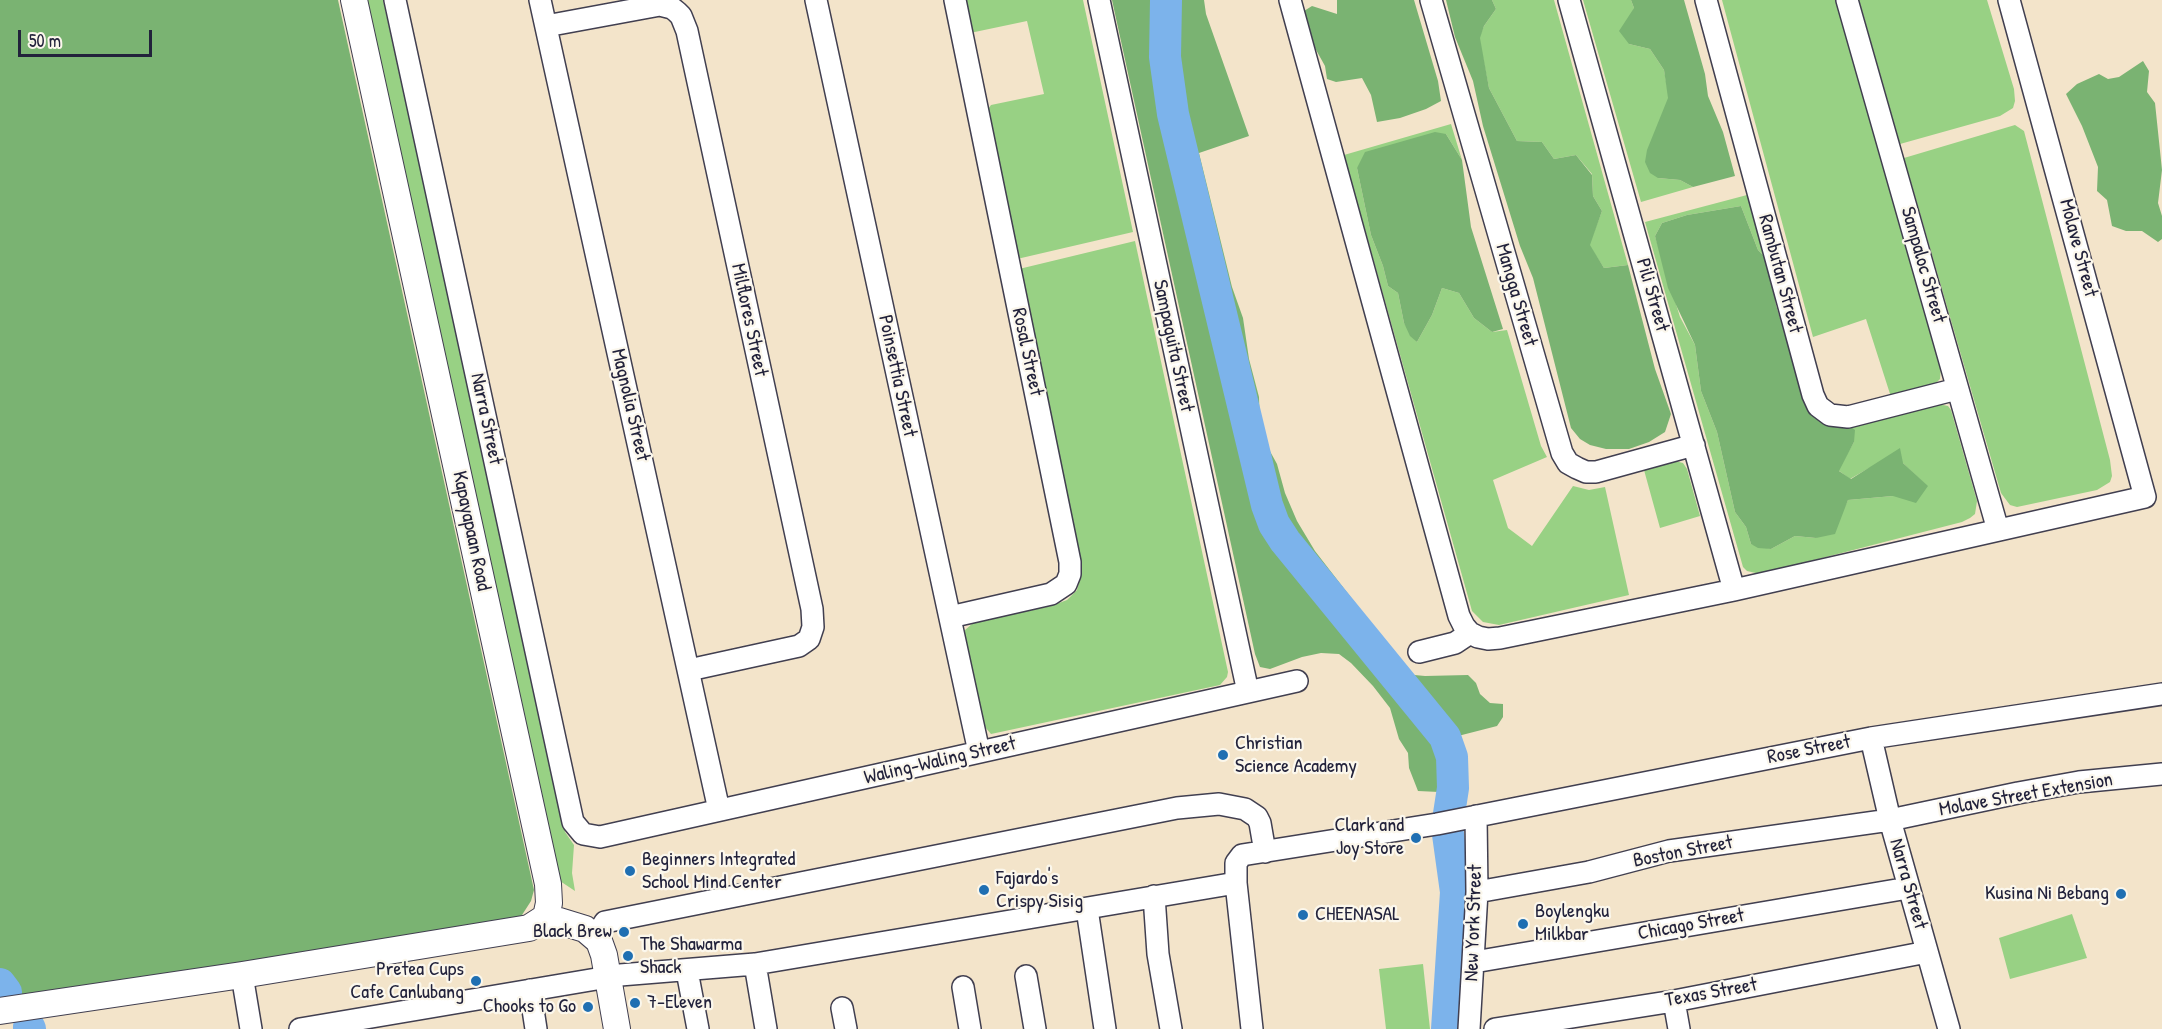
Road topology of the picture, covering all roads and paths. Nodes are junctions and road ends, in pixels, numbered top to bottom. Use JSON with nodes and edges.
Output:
{"nodes":[{"id":1,"x":354,"y":0,"type":"edge"},
{"id":2,"x":395,"y":0,"type":"edge"},
{"id":3,"x":540,"y":0,"type":"edge"},
{"id":4,"x":816,"y":0,"type":"edge"},
{"id":5,"x":955,"y":0,"type":"edge"},
{"id":6,"x":1099,"y":0,"type":"edge"},
{"id":7,"x":1290,"y":0,"type":"edge"},
{"id":8,"x":1431,"y":0,"type":"edge"},
{"id":9,"x":1569,"y":0,"type":"edge"},
{"id":10,"x":1706,"y":0,"type":"edge"},
{"id":11,"x":1847,"y":0,"type":"edge"},
{"id":12,"x":2009,"y":0,"type":"edge"},
{"id":13,"x":546,"y":26,"type":"junction"},
{"id":14,"x":1957,"y":389,"type":"junction"},
{"id":15,"x":1694,"y":445,"type":"junction"},
{"id":16,"x":1998,"y":530,"type":"junction"},
{"id":17,"x":1734,"y":590,"type":"junction"},
{"id":18,"x":950,"y":617,"type":"junction"},
{"id":19,"x":1470,"y":633,"type":"junction"},
{"id":20,"x":1419,"y":652,"type":"dead end"},
{"id":21,"x":689,"y":670,"type":"junction"},
{"id":22,"x":1297,"y":681,"type":"dead end"},
{"id":23,"x":1248,"y":692,"type":"junction"},
{"id":24,"x":2162,"y":694,"type":"edge"},
{"id":25,"x":1871,"y":738,"type":"junction"},
{"id":26,"x":979,"y":752,"type":"junction"},
{"id":27,"x":2162,"y":774,"type":"edge"},
{"id":28,"x":719,"y":810,"type":"junction"},
{"id":29,"x":1467,"y":817,"type":"junction"},
{"id":30,"x":1890,"y":820,"type":"junction"},
{"id":31,"x":583,"y":834,"type":"joint"},
{"id":32,"x":1265,"y":852,"type":"junction"},
{"id":33,"x":1236,"y":883,"type":"junction"},
{"id":34,"x":1908,"y":888,"type":"junction"},
{"id":35,"x":1477,"y":892,"type":"junction"},
{"id":36,"x":1154,"y":896,"type":"junction"},
{"id":37,"x":1087,"y":909,"type":"junction"},
{"id":38,"x":546,"y":917,"type":"junction"},
{"id":39,"x":596,"y":936,"type":"junction"},
{"id":40,"x":1927,"y":952,"type":"junction"},
{"id":41,"x":1474,"y":962,"type":"junction"},
{"id":42,"x":755,"y":964,"type":"junction"},
{"id":43,"x":687,"y":971,"type":"junction"},
{"id":44,"x":242,"y":975,"type":"junction"},
{"id":45,"x":1026,"y":976,"type":"dead end"},
{"id":46,"x":608,"y":977,"type":"junction"},
{"id":47,"x":963,"y":987,"type":"dead end"},
{"id":48,"x":530,"y":990,"type":"junction"},
{"id":49,"x":1674,"y":1001,"type":"junction"},
{"id":50,"x":842,"y":1008,"type":"dead end"},
{"id":51,"x":0,"y":1011,"type":"edge"},
{"id":52,"x":251,"y":1029,"type":"edge"},
{"id":53,"x":300,"y":1029,"type":"edge"},
{"id":54,"x":536,"y":1029,"type":"edge"},
{"id":55,"x":616,"y":1029,"type":"edge"},
{"id":56,"x":698,"y":1029,"type":"edge"},
{"id":57,"x":766,"y":1029,"type":"edge"},
{"id":58,"x":846,"y":1029,"type":"edge"},
{"id":59,"x":970,"y":1029,"type":"edge"},
{"id":60,"x":1035,"y":1029,"type":"edge"},
{"id":61,"x":1105,"y":1029,"type":"edge"},
{"id":62,"x":1171,"y":1029,"type":"edge"},
{"id":63,"x":1252,"y":1029,"type":"edge"},
{"id":64,"x":1469,"y":1029,"type":"edge"},
{"id":65,"x":1495,"y":1029,"type":"edge"},
{"id":66,"x":1679,"y":1029,"type":"edge"},
{"id":67,"x":1949,"y":1029,"type":"edge"}],
"edges":[{"from":1,"to":38,"type":"street","name":"Kapayapaan Road"},
{"from":2,"to":31,"type":"street","name":"Narra Street"},
{"from":3,"to":13,"type":"street","name":"Magnolia Street"},
{"from":4,"to":18,"type":"street","name":"Poinsettia Street"},
{"from":5,"to":18,"type":"street","name":"Rosal Street"},
{"from":6,"to":23,"type":"street","name":"Sampaguita Street"},
{"from":7,"to":19,"type":"street"},
{"from":8,"to":15,"type":"street","name":"Mangga Street"},
{"from":9,"to":15,"type":"street","name":"Pili Street"},
{"from":10,"to":14,"type":"street","name":"Rambutan Street"},
{"from":11,"to":14,"type":"street","name":"Sampaloc Street"},
{"from":12,"to":16,"type":"street","name":"Molave Street"},
{"from":13,"to":21,"type":"street","name":"Magnolia Street"},
{"from":13,"to":21,"type":"street","name":"Milflores Street"},
{"from":14,"to":16,"type":"street","name":"Sampaloc Street"},
{"from":15,"to":17,"type":"street","name":"Pili Street"},
{"from":16,"to":17,"type":"street"},
{"from":17,"to":19,"type":"street"},
{"from":18,"to":26,"type":"street","name":"Poinsettia Street"},
{"from":19,"to":20,"type":"street"},
{"from":21,"to":28,"type":"street","name":"Magnolia Street"},
{"from":22,"to":23,"type":"street","name":"Waling-Waling Street"},
{"from":23,"to":26,"type":"street","name":"Waling-Waling Street"},
{"from":24,"to":25,"type":"street","name":"Rose Street"},
{"from":25,"to":29,"type":"street","name":"Rose Street"},
{"from":25,"to":30,"type":"street","name":"Narra Street"},
{"from":26,"to":28,"type":"street","name":"Waling-Waling Street"},
{"from":27,"to":30,"type":"street","name":"Molave Street Extension"},
{"from":28,"to":31,"type":"street","name":"Waling-Waling Street"},
{"from":29,"to":32,"type":"street","name":"Rose Street"},
{"from":29,"to":35,"type":"street","name":"New York Street"},
{"from":30,"to":34,"type":"street","name":"Narra Street"},
{"from":30,"to":35,"type":"street","name":"Boston Street"},
{"from":32,"to":33,"type":"street","name":"Rose Street"},
{"from":32,"to":39,"type":"street"},
{"from":33,"to":36,"type":"street"},
{"from":33,"to":63,"type":"street"},
{"from":34,"to":40,"type":"street","name":"Narra Street"},
{"from":34,"to":41,"type":"street","name":"Chicago Street"},
{"from":35,"to":41,"type":"street","name":"New York Street"},
{"from":36,"to":37,"type":"street"},
{"from":36,"to":62,"type":"street"},
{"from":37,"to":42,"type":"street"},
{"from":37,"to":61,"type":"street"},
{"from":38,"to":39,"type":"street"},
{"from":38,"to":44,"type":"street"},
{"from":39,"to":46,"type":"street"},
{"from":40,"to":49,"type":"street","name":"Texas Street"},
{"from":40,"to":67,"type":"street","name":"Narra Street"},
{"from":41,"to":64,"type":"street","name":"New York Street"},
{"from":42,"to":43,"type":"street"},
{"from":42,"to":57,"type":"street"},
{"from":43,"to":46,"type":"street"},
{"from":43,"to":56,"type":"street"},
{"from":44,"to":51,"type":"street"},
{"from":44,"to":52,"type":"street"},
{"from":45,"to":60,"type":"street"},
{"from":46,"to":48,"type":"street"},
{"from":46,"to":55,"type":"street"},
{"from":47,"to":59,"type":"street"},
{"from":48,"to":53,"type":"street"},
{"from":48,"to":54,"type":"street"},
{"from":49,"to":65,"type":"street","name":"Texas Street"},
{"from":49,"to":66,"type":"street"},
{"from":50,"to":58,"type":"street"}]}
